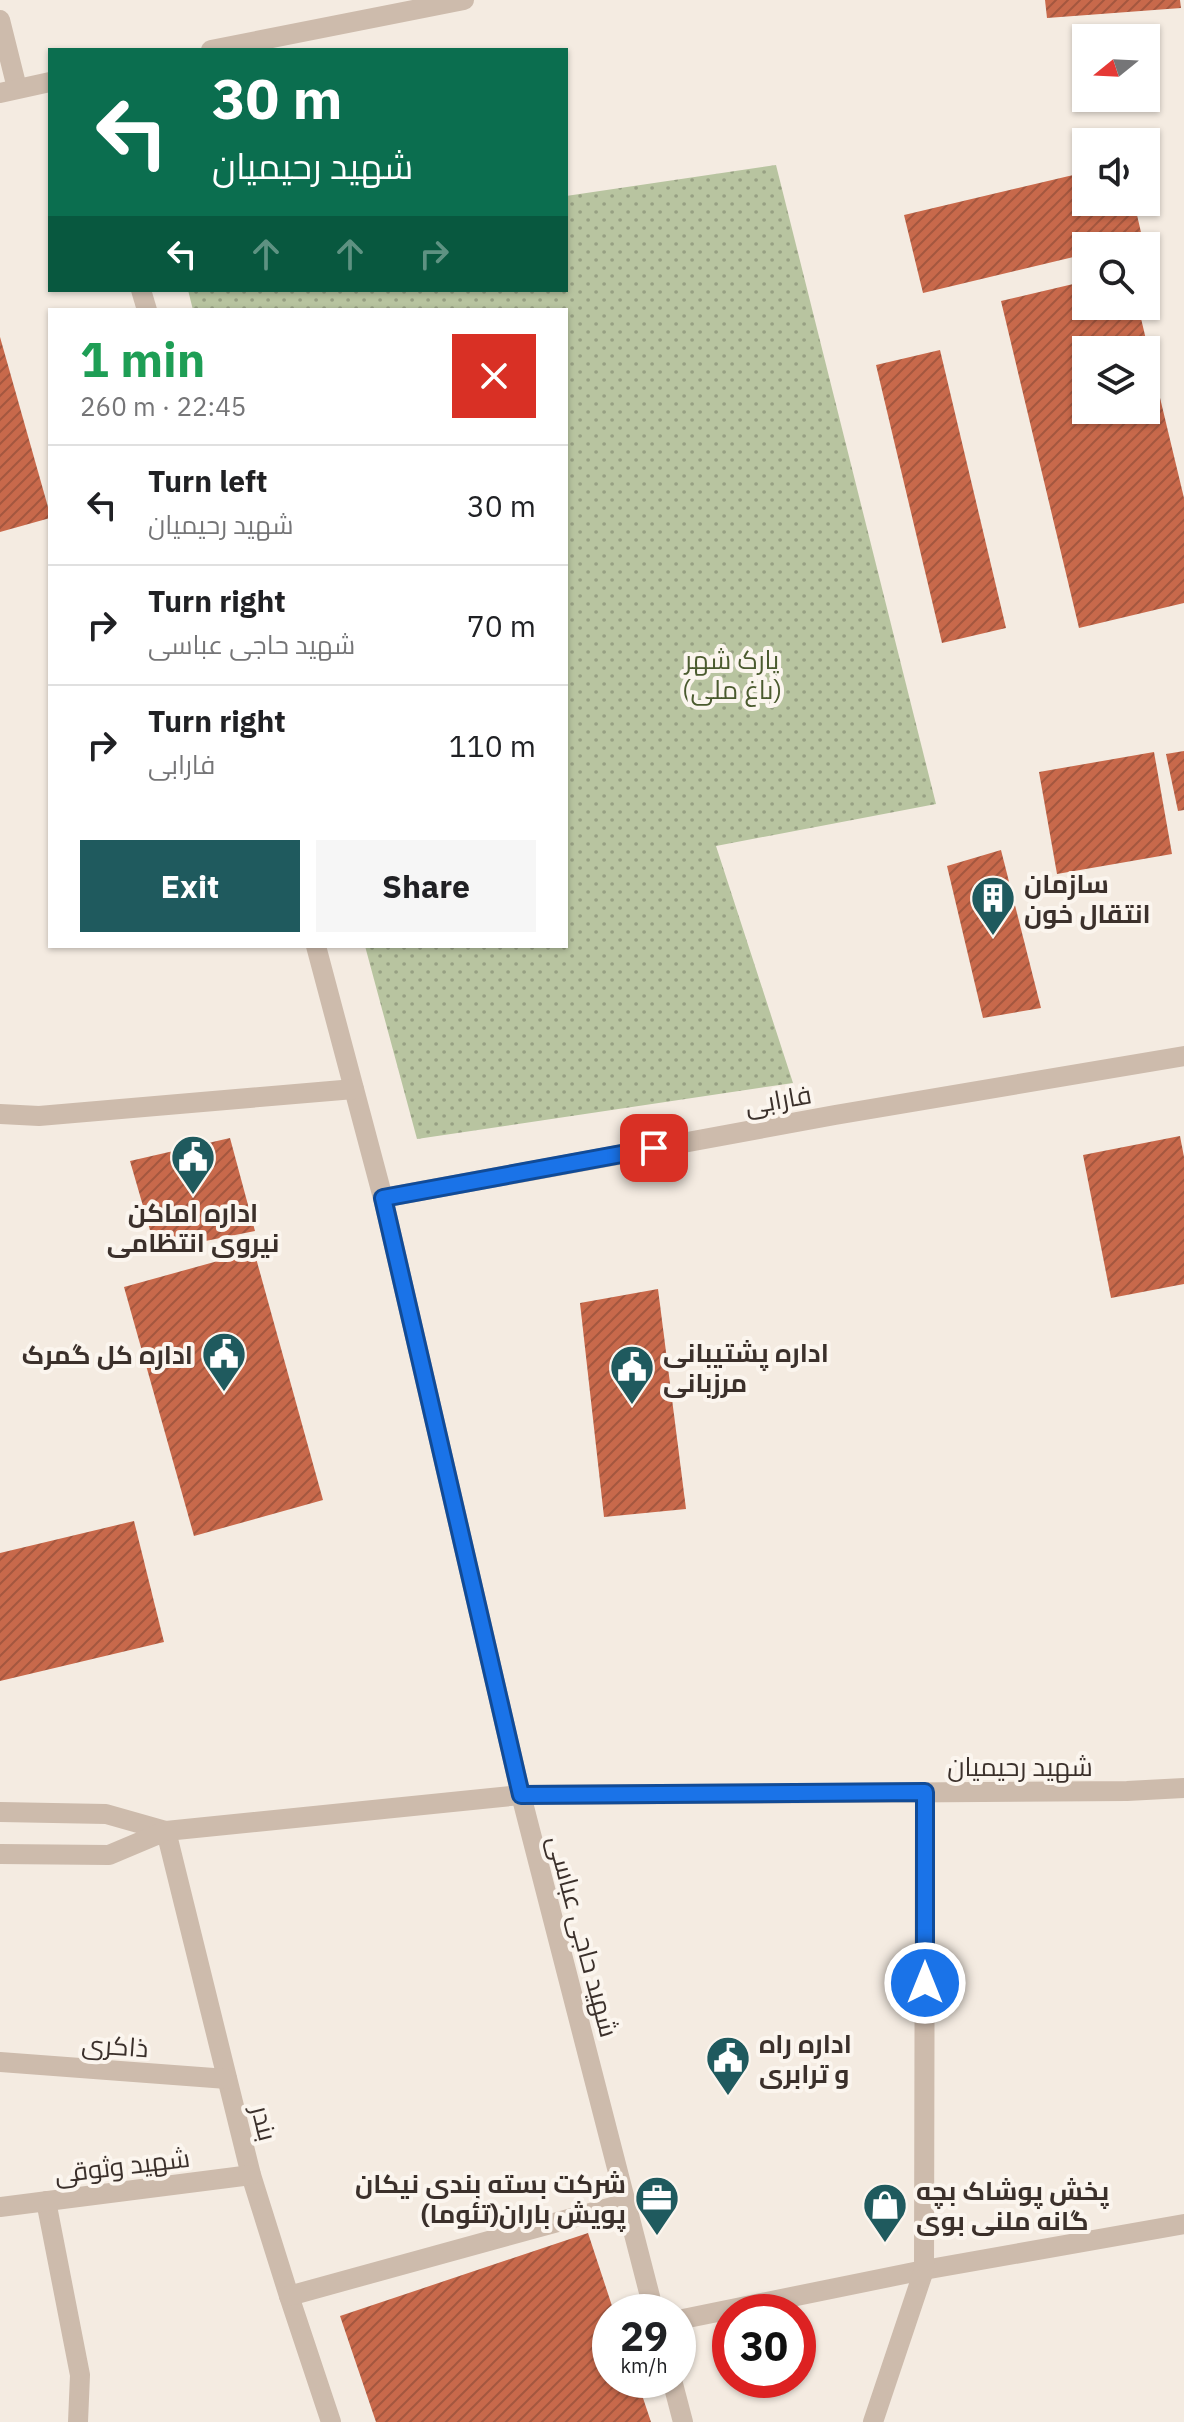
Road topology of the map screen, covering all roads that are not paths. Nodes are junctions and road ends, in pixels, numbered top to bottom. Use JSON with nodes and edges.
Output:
{"nodes":[{"id":1,"x":464,"y":0,"type":"edge"},
{"id":2,"x":0,"y":20,"type":"edge"},
{"id":3,"x":221,"y":48,"type":"edge"},
{"id":4,"x":48,"y":82,"type":"edge"},
{"id":5,"x":8,"y":90,"type":"edge"},
{"id":6,"x":317,"y":948,"type":"edge"},
{"id":7,"x":1184,"y":1056,"type":"edge"},
{"id":8,"x":354,"y":1089,"type":"junction"},
{"id":9,"x":0,"y":1114,"type":"edge"},
{"id":10,"x":383,"y":1198,"type":"junction"},
{"id":11,"x":1184,"y":1788,"type":"edge"},
{"id":12,"x":925,"y":1792,"type":"junction"},
{"id":13,"x":521,"y":1795,"type":"junction"},
{"id":14,"x":0,"y":1812,"type":"edge"},
{"id":15,"x":166,"y":1831,"type":"junction"},
{"id":16,"x":0,"y":1854,"type":"edge"},
{"id":17,"x":0,"y":2062,"type":"edge"},
{"id":18,"x":227,"y":2079,"type":"junction"},
{"id":19,"x":251,"y":2175,"type":"junction"},
{"id":20,"x":46,"y":2201,"type":"junction"},
{"id":21,"x":627,"y":2203,"type":"junction"},
{"id":22,"x":0,"y":2207,"type":"edge"},
{"id":23,"x":1184,"y":2224,"type":"edge"},
{"id":24,"x":924,"y":2270,"type":"junction"},
{"id":25,"x":650,"y":2294,"type":"edge"},
{"id":26,"x":289,"y":2296,"type":"junction"},
{"id":27,"x":696,"y":2316,"type":"edge"},
{"id":28,"x":677,"y":2398,"type":"edge"},
{"id":29,"x":78,"y":2422,"type":"edge"},
{"id":30,"x":331,"y":2422,"type":"edge"},
{"id":31,"x":683,"y":2422,"type":"edge"},
{"id":32,"x":873,"y":2422,"type":"edge"}],
"edges":[{"from":1,"to":3,"type":"street"},
{"from":2,"to":5,"type":"street"},
{"from":4,"to":5,"type":"street"},
{"from":6,"to":8,"type":"street","name":"شهید حاجی عباسی"},
{"from":7,"to":10,"type":"street","name":"فارابی"},
{"from":8,"to":9,"type":"street"},
{"from":8,"to":10,"type":"street","name":"شهید حاجی عباسی"},
{"from":10,"to":13,"type":"street","name":"شهید حاجی عباسی"},
{"from":11,"to":12,"type":"street","name":"شهید رحیمیان"},
{"from":12,"to":13,"type":"street","name":"شهید رحیمیان"},
{"from":12,"to":24,"type":"street"},
{"from":13,"to":15,"type":"street"},
{"from":13,"to":21,"type":"street","name":"شهید حاجی عباسی"},
{"from":14,"to":15,"type":"street"},
{"from":15,"to":16,"type":"street"},
{"from":15,"to":18,"type":"street","name":"بندر"},
{"from":17,"to":18,"type":"street","name":"ذاکری"},
{"from":18,"to":19,"type":"street","name":"بندر"},
{"from":19,"to":20,"type":"street","name":"شهید وثوقی"},
{"from":19,"to":26,"type":"street","name":"بندر"},
{"from":20,"to":22,"type":"street","name":"شهید وثوقی"},
{"from":20,"to":29,"type":"street"},
{"from":21,"to":25,"type":"street","name":"شهید حاجی عباسی"},
{"from":21,"to":26,"type":"street"},
{"from":23,"to":24,"type":"street"},
{"from":24,"to":27,"type":"street"},
{"from":24,"to":32,"type":"street"},
{"from":26,"to":30,"type":"street","name":"بندر"},
{"from":28,"to":31,"type":"street"}]}
